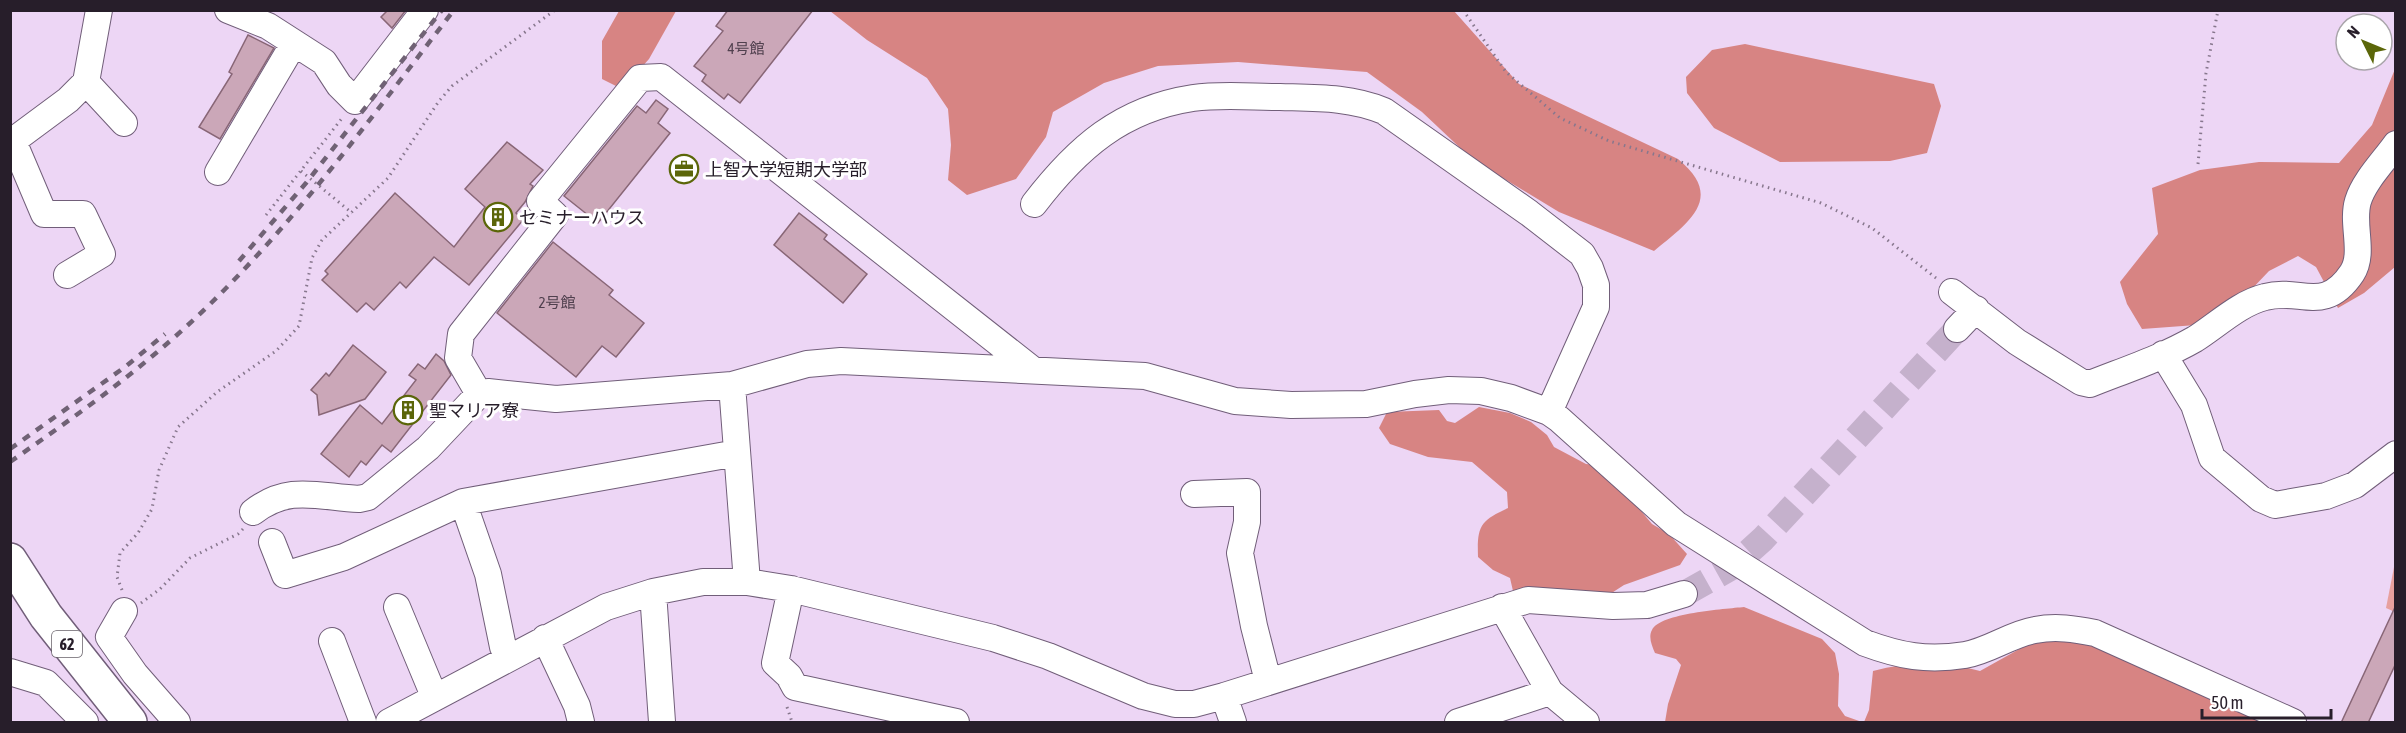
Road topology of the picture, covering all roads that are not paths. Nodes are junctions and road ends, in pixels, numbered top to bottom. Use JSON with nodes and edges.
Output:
{"nodes":[{"id":1,"x":99,"y":10,"type":"edge"},
{"id":2,"x":228,"y":10,"type":"edge"},
{"id":3,"x":425,"y":10,"type":"edge"},
{"id":4,"x":304,"y":50,"type":"junction"},
{"id":5,"x":86,"y":82,"type":"junction"},
{"id":6,"x":124,"y":123,"type":"dead end"},
{"id":7,"x":12,"y":142,"type":"edge"},
{"id":8,"x":2396,"y":144,"type":"edge"},
{"id":9,"x":219,"y":158,"type":"dead end"},
{"id":10,"x":1034,"y":204,"type":"dead end"},
{"id":11,"x":67,"y":275,"type":"dead end"},
{"id":12,"x":1952,"y":292,"type":"road end"},
{"id":13,"x":1976,"y":309,"type":"junction"},
{"id":14,"x":1957,"y":328,"type":"tunnel mouth"},
{"id":15,"x":985,"y":334,"type":"junction"},
{"id":16,"x":2163,"y":354,"type":"junction"},
{"id":17,"x":969,"y":368,"type":"junction"},
{"id":18,"x":1033,"y":370,"type":"junction"},
{"id":19,"x":732,"y":385,"type":"junction"},
{"id":20,"x":479,"y":394,"type":"junction"},
{"id":21,"x":1549,"y":412,"type":"junction"},
{"id":22,"x":737,"y":453,"type":"junction"},
{"id":23,"x":2396,"y":454,"type":"edge"},
{"id":24,"x":1194,"y":494,"type":"dead end"},
{"id":25,"x":463,"y":502,"type":"junction"},
{"id":26,"x":253,"y":512,"type":"road end"},
{"id":27,"x":272,"y":542,"type":"dead end"},
{"id":28,"x":10,"y":560,"type":"edge"},
{"id":29,"x":747,"y":582,"type":"junction"},
{"id":30,"x":791,"y":589,"type":"junction"},
{"id":31,"x":653,"y":592,"type":"junction"},
{"id":32,"x":1684,"y":594,"type":"tunnel mouth"},
{"id":33,"x":397,"y":607,"type":"dead end"},
{"id":34,"x":1502,"y":607,"type":"junction"},
{"id":35,"x":124,"y":611,"type":"road end"},
{"id":36,"x":544,"y":638,"type":"junction"},
{"id":37,"x":332,"y":641,"type":"dead end"},
{"id":38,"x":508,"y":657,"type":"junction"},
{"id":39,"x":10,"y":672,"type":"edge"},
{"id":40,"x":1268,"y":681,"type":"junction"},
{"id":41,"x":1550,"y":692,"type":"junction"},
{"id":42,"x":434,"y":696,"type":"junction"},
{"id":43,"x":1224,"y":696,"type":"junction"},
{"id":44,"x":858,"y":711,"type":"edge"},
{"id":45,"x":1173,"y":713,"type":"edge"},
{"id":46,"x":85,"y":723,"type":"edge"},
{"id":47,"x":130,"y":723,"type":"edge"},
{"id":48,"x":177,"y":723,"type":"edge"},
{"id":49,"x":363,"y":723,"type":"edge"},
{"id":50,"x":389,"y":723,"type":"edge"},
{"id":51,"x":580,"y":723,"type":"edge"},
{"id":52,"x":662,"y":723,"type":"edge"},
{"id":53,"x":956,"y":723,"type":"edge"},
{"id":54,"x":1233,"y":723,"type":"edge"},
{"id":55,"x":1458,"y":723,"type":"edge"},
{"id":56,"x":1586,"y":723,"type":"edge"},
{"id":57,"x":2293,"y":723,"type":"edge"}],
"edges":[{"from":1,"to":5,"type":"street"},
{"from":2,"to":4,"type":"street"},
{"from":3,"to":4,"type":"street"},
{"from":4,"to":9,"type":"street"},
{"from":5,"to":6,"type":"street"},
{"from":5,"to":7,"type":"street"},
{"from":7,"to":11,"type":"street"},
{"from":8,"to":16,"type":"street"},
{"from":10,"to":21,"type":"street"},
{"from":12,"to":13,"type":"street"},
{"from":13,"to":14,"type":"street"},
{"from":13,"to":16,"type":"street"},
{"from":15,"to":17,"type":"street"},
{"from":15,"to":18,"type":"street"},
{"from":15,"to":20,"type":"street"},
{"from":16,"to":23,"type":"street"},
{"from":17,"to":18,"type":"street"},
{"from":17,"to":19,"type":"street"},
{"from":18,"to":21,"type":"street"},
{"from":19,"to":20,"type":"street"},
{"from":19,"to":22,"type":"street"},
{"from":20,"to":26,"type":"street"},
{"from":21,"to":57,"type":"street"},
{"from":22,"to":25,"type":"street"},
{"from":22,"to":29,"type":"street"},
{"from":24,"to":40,"type":"street"},
{"from":25,"to":27,"type":"street"},
{"from":25,"to":38,"type":"street"},
{"from":28,"to":47,"type":"main road","number":"62"},
{"from":29,"to":30,"type":"street"},
{"from":29,"to":31,"type":"street"},
{"from":30,"to":44,"type":"street"},
{"from":30,"to":45,"type":"street"},
{"from":31,"to":36,"type":"street"},
{"from":31,"to":52,"type":"street"},
{"from":32,"to":34,"type":"street"},
{"from":33,"to":42,"type":"street"},
{"from":34,"to":40,"type":"street"},
{"from":34,"to":41,"type":"street"},
{"from":35,"to":48,"type":"street"},
{"from":36,"to":38,"type":"street"},
{"from":36,"to":51,"type":"street"},
{"from":37,"to":49,"type":"street"},
{"from":38,"to":42,"type":"street"},
{"from":39,"to":46,"type":"street"},
{"from":40,"to":43,"type":"street"},
{"from":41,"to":55,"type":"street"},
{"from":41,"to":56,"type":"street"},
{"from":42,"to":50,"type":"street"},
{"from":43,"to":45,"type":"street"},
{"from":43,"to":54,"type":"street"},
{"from":44,"to":53,"type":"street"}]}
